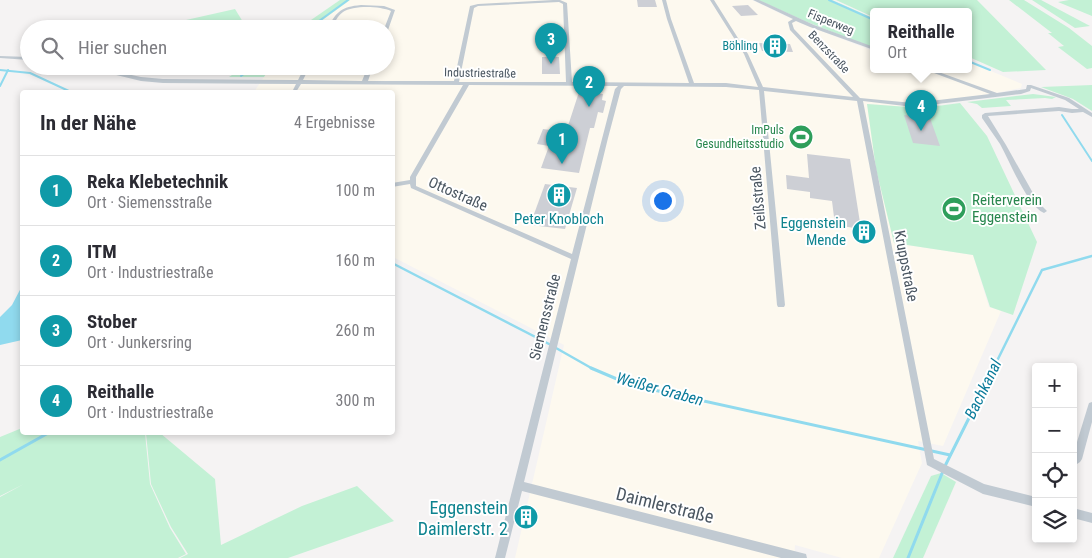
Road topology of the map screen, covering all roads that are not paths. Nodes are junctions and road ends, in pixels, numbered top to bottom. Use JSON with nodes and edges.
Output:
{"nodes":[{"id":1,"x":664,"y":0,"type":"edge"},
{"id":2,"x":712,"y":0,"type":"edge"},
{"id":3,"x":755,"y":0,"type":"edge"},
{"id":4,"x":796,"y":19,"type":"junction"},
{"id":5,"x":334,"y":20,"type":"edge"},
{"id":6,"x":390,"y":20,"type":"edge"},
{"id":7,"x":870,"y":47,"type":"edge"},
{"id":8,"x":0,"y":58,"type":"edge"},
{"id":9,"x":20,"y":59,"type":"edge"},
{"id":10,"x":938,"y":73,"type":"edge"},
{"id":11,"x":125,"y":75,"type":"edge"},
{"id":12,"x":303,"y":75,"type":"edge"},
{"id":13,"x":368,"y":75,"type":"edge"},
{"id":14,"x":300,"y":81,"type":"junction"},
{"id":15,"x":365,"y":82,"type":"junction"},
{"id":16,"x":456,"y":83,"type":"junction"},
{"id":17,"x":468,"y":83,"type":"junction"},
{"id":18,"x":569,"y":84,"type":"junction"},
{"id":19,"x":692,"y":85,"type":"junction"},
{"id":20,"x":621,"y":86,"type":"junction"},
{"id":21,"x":761,"y":88,"type":"junction"},
{"id":22,"x":295,"y":90,"type":"edge"},
{"id":23,"x":998,"y":94,"type":"junction"},
{"id":24,"x":860,"y":101,"type":"junction"},
{"id":25,"x":1085,"y":110,"type":"junction"},
{"id":26,"x":1092,"y":115,"type":"edge"},
{"id":27,"x":412,"y":182,"type":"junction"},
{"id":28,"x":395,"y":185,"type":"edge"},
{"id":29,"x":1044,"y":211,"type":"dead end"},
{"id":30,"x":575,"y":258,"type":"junction"},
{"id":31,"x":781,"y":305,"type":"dead end"},
{"id":32,"x":1092,"y":406,"type":"edge"},
{"id":33,"x":1077,"y":459,"type":"dead end"},
{"id":34,"x":518,"y":485,"type":"junction"},
{"id":35,"x":1032,"y":501,"type":"edge"},
{"id":36,"x":1077,"y":514,"type":"edge"},
{"id":37,"x":1092,"y":518,"type":"edge"},
{"id":38,"x":500,"y":558,"type":"edge"},
{"id":39,"x":802,"y":558,"type":"edge"}],
"edges":[{"from":1,"to":19,"type":"street"},
{"from":2,"to":21,"type":"street","name":"Zeißstraße"},
{"from":3,"to":4,"type":"street","name":"Fisperweg"},
{"from":4,"to":7,"type":"street","name":"Fisperweg"},
{"from":4,"to":24,"type":"street","name":"Benzstraße"},
{"from":5,"to":6,"type":"street"},
{"from":8,"to":9,"type":"street"},
{"from":10,"to":23,"type":"street"},
{"from":11,"to":14,"type":"street","name":"Industriestraße"},
{"from":12,"to":14,"type":"street"},
{"from":13,"to":15,"type":"street"},
{"from":14,"to":15,"type":"street","name":"Industriestraße"},
{"from":14,"to":22,"type":"street"},
{"from":15,"to":16,"type":"street","name":"Industriestraße"},
{"from":16,"to":17,"type":"street","name":"Industriestraße"},
{"from":16,"to":18,"type":"street"},
{"from":17,"to":18,"type":"street","name":"Industriestraße"},
{"from":17,"to":27,"type":"street","name":"Ottostraße"},
{"from":18,"to":20,"type":"street","name":"Industriestraße"},
{"from":19,"to":20,"type":"street","name":"Industriestraße"},
{"from":19,"to":21,"type":"street","name":"Industriestraße"},
{"from":20,"to":30,"type":"street","name":"Siemensstraße"},
{"from":21,"to":24,"type":"street","name":"Industriestraße"},
{"from":21,"to":31,"type":"street","name":"Zeißstraße"},
{"from":23,"to":24,"type":"street","name":"Industriestraße"},
{"from":23,"to":25,"type":"street"},
{"from":24,"to":35,"type":"street","name":"Kruppstraße"},
{"from":25,"to":26,"type":"street"},
{"from":25,"to":29,"type":"street"},
{"from":27,"to":28,"type":"street"},
{"from":27,"to":30,"type":"street","name":"Ottostraße"},
{"from":30,"to":34,"type":"street","name":"Siemensstraße"},
{"from":32,"to":33,"type":"street"},
{"from":34,"to":38,"type":"street","name":"Siemensstraße"},
{"from":34,"to":39,"type":"street","name":"Daimlerstraße"},
{"from":36,"to":37,"type":"street"}]}
